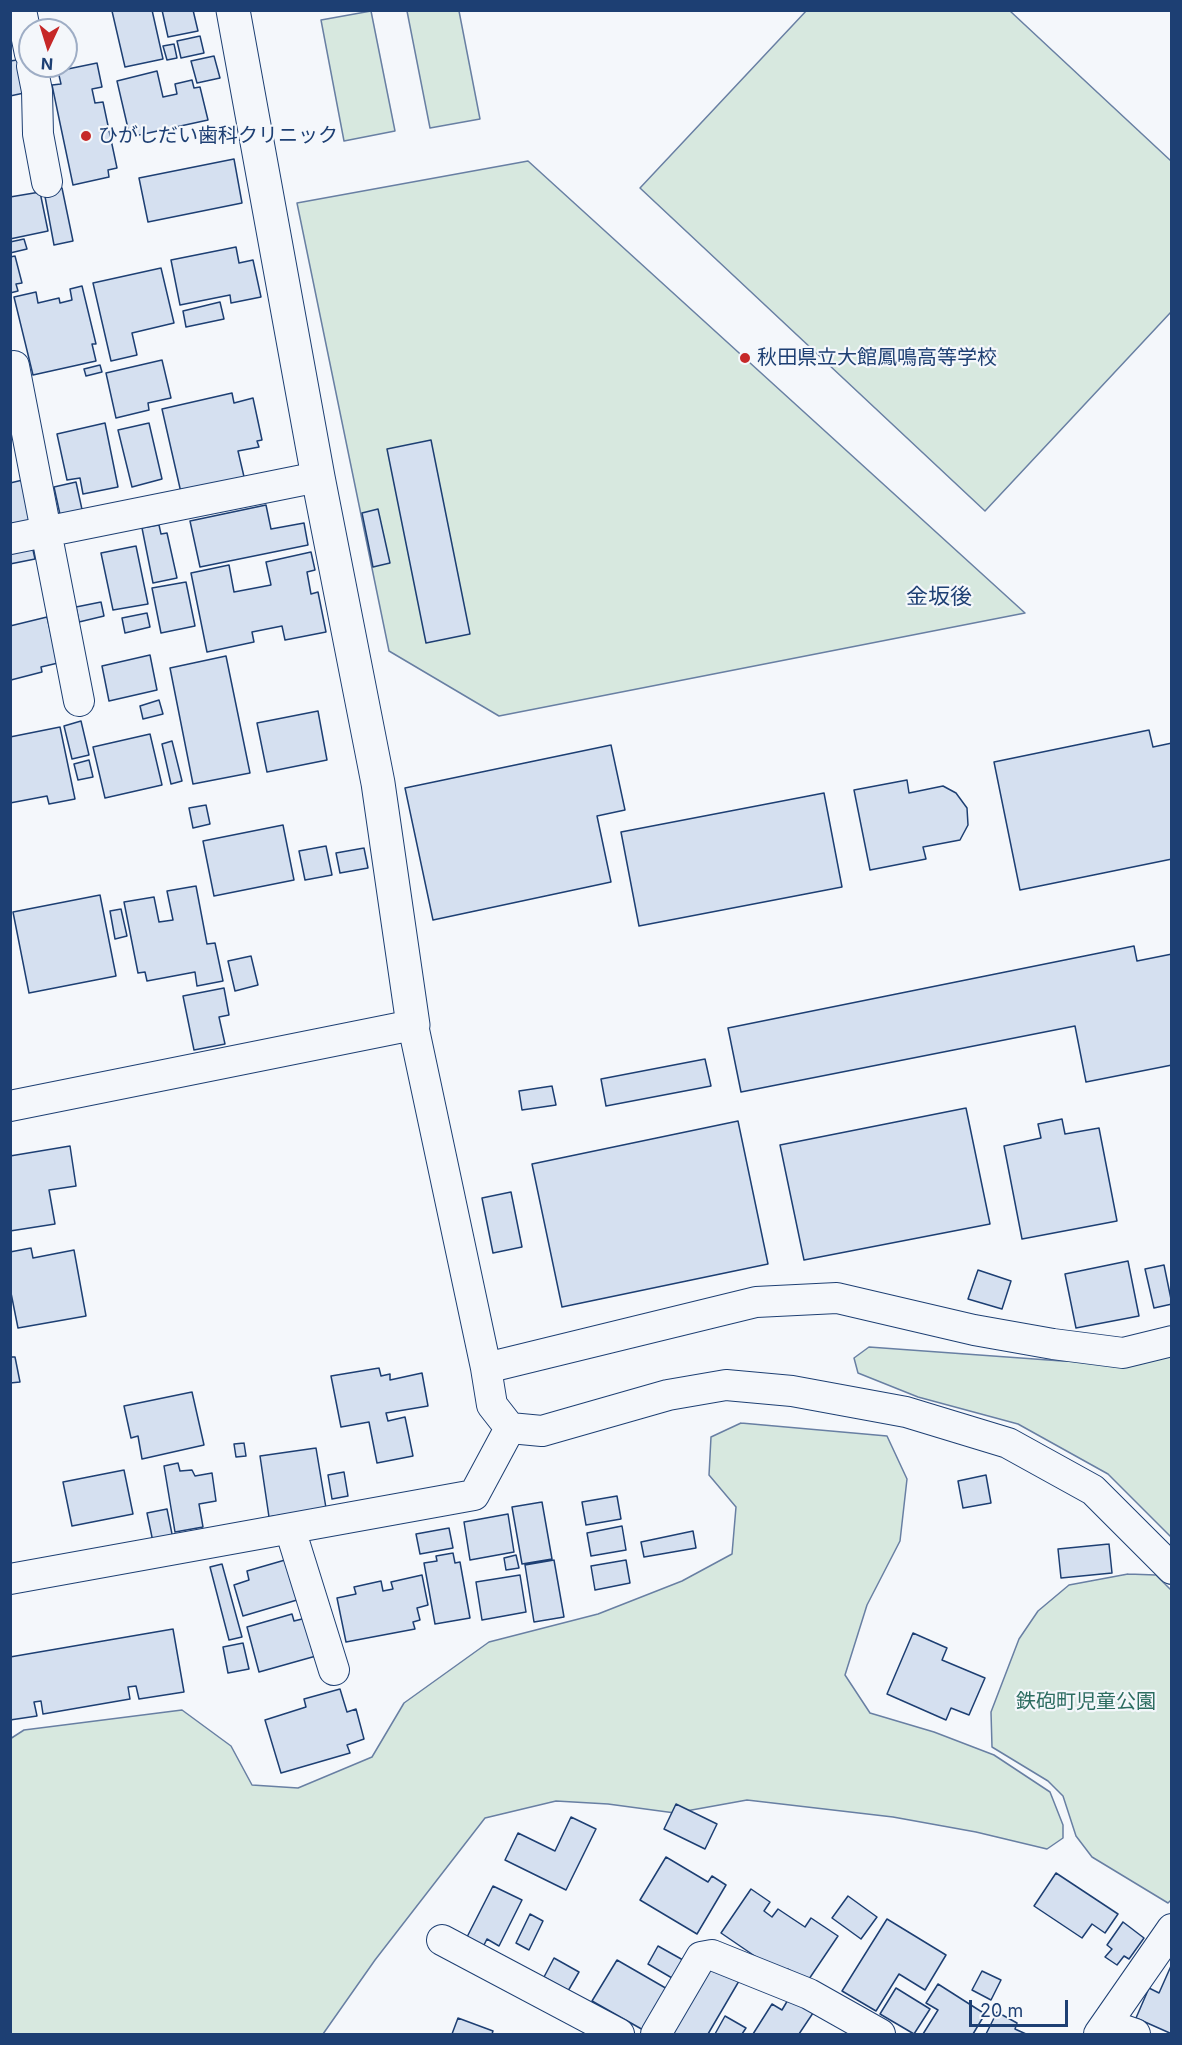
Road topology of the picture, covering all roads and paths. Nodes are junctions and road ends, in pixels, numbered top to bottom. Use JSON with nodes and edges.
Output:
{"nodes":[{"id":1,"x":233,"y":10,"type":"edge"},
{"id":2,"x":35,"y":78,"type":"edge"},
{"id":3,"x":47,"y":182,"type":"dead end"},
{"id":4,"x":14,"y":366,"type":"dead end"},
{"id":5,"x":318,"y":477,"type":"junction"},
{"id":6,"x":46,"y":532,"type":"junction"},
{"id":7,"x":10,"y":539,"type":"edge"},
{"id":8,"x":79,"y":701,"type":"dead end"},
{"id":9,"x":413,"y":1025,"type":"junction"},
{"id":10,"x":10,"y":1106,"type":"edge"},
{"id":11,"x":1172,"y":1341,"type":"edge"},
{"id":12,"x":486,"y":1368,"type":"junction"},
{"id":13,"x":510,"y":1428,"type":"junction"},
{"id":14,"x":290,"y":1529,"type":"junction"},
{"id":15,"x":1172,"y":1569,"type":"edge"},
{"id":16,"x":10,"y":1579,"type":"edge"},
{"id":17,"x":334,"y":1670,"type":"dead end"},
{"id":18,"x":1172,"y":1929,"type":"edge"},
{"id":19,"x":442,"y":1940,"type":"dead end"},
{"id":20,"x":1103,"y":2029,"type":"edge"},
{"id":21,"x":618,"y":2034,"type":"edge"},
{"id":22,"x":656,"y":2034,"type":"edge"},
{"id":23,"x":880,"y":2034,"type":"edge"},
{"id":24,"x":1135,"y":2034,"type":"edge"}],
"edges":[{"from":1,"to":5,"type":"street"},
{"from":2,"to":3,"type":"street"},
{"from":4,"to":6,"type":"street"},
{"from":5,"to":6,"type":"street"},
{"from":5,"to":9,"type":"street"},
{"from":6,"to":7,"type":"street"},
{"from":6,"to":8,"type":"street"},
{"from":9,"to":10,"type":"street"},
{"from":9,"to":12,"type":"street"},
{"from":11,"to":12,"type":"street"},
{"from":12,"to":13,"type":"street"},
{"from":13,"to":14,"type":"street"},
{"from":13,"to":15,"type":"street"},
{"from":14,"to":16,"type":"street"},
{"from":14,"to":17,"type":"street"},
{"from":18,"to":20,"type":"street"},
{"from":19,"to":21,"type":"street"},
{"from":20,"to":24,"type":"street"},
{"from":22,"to":23,"type":"street"}]}
